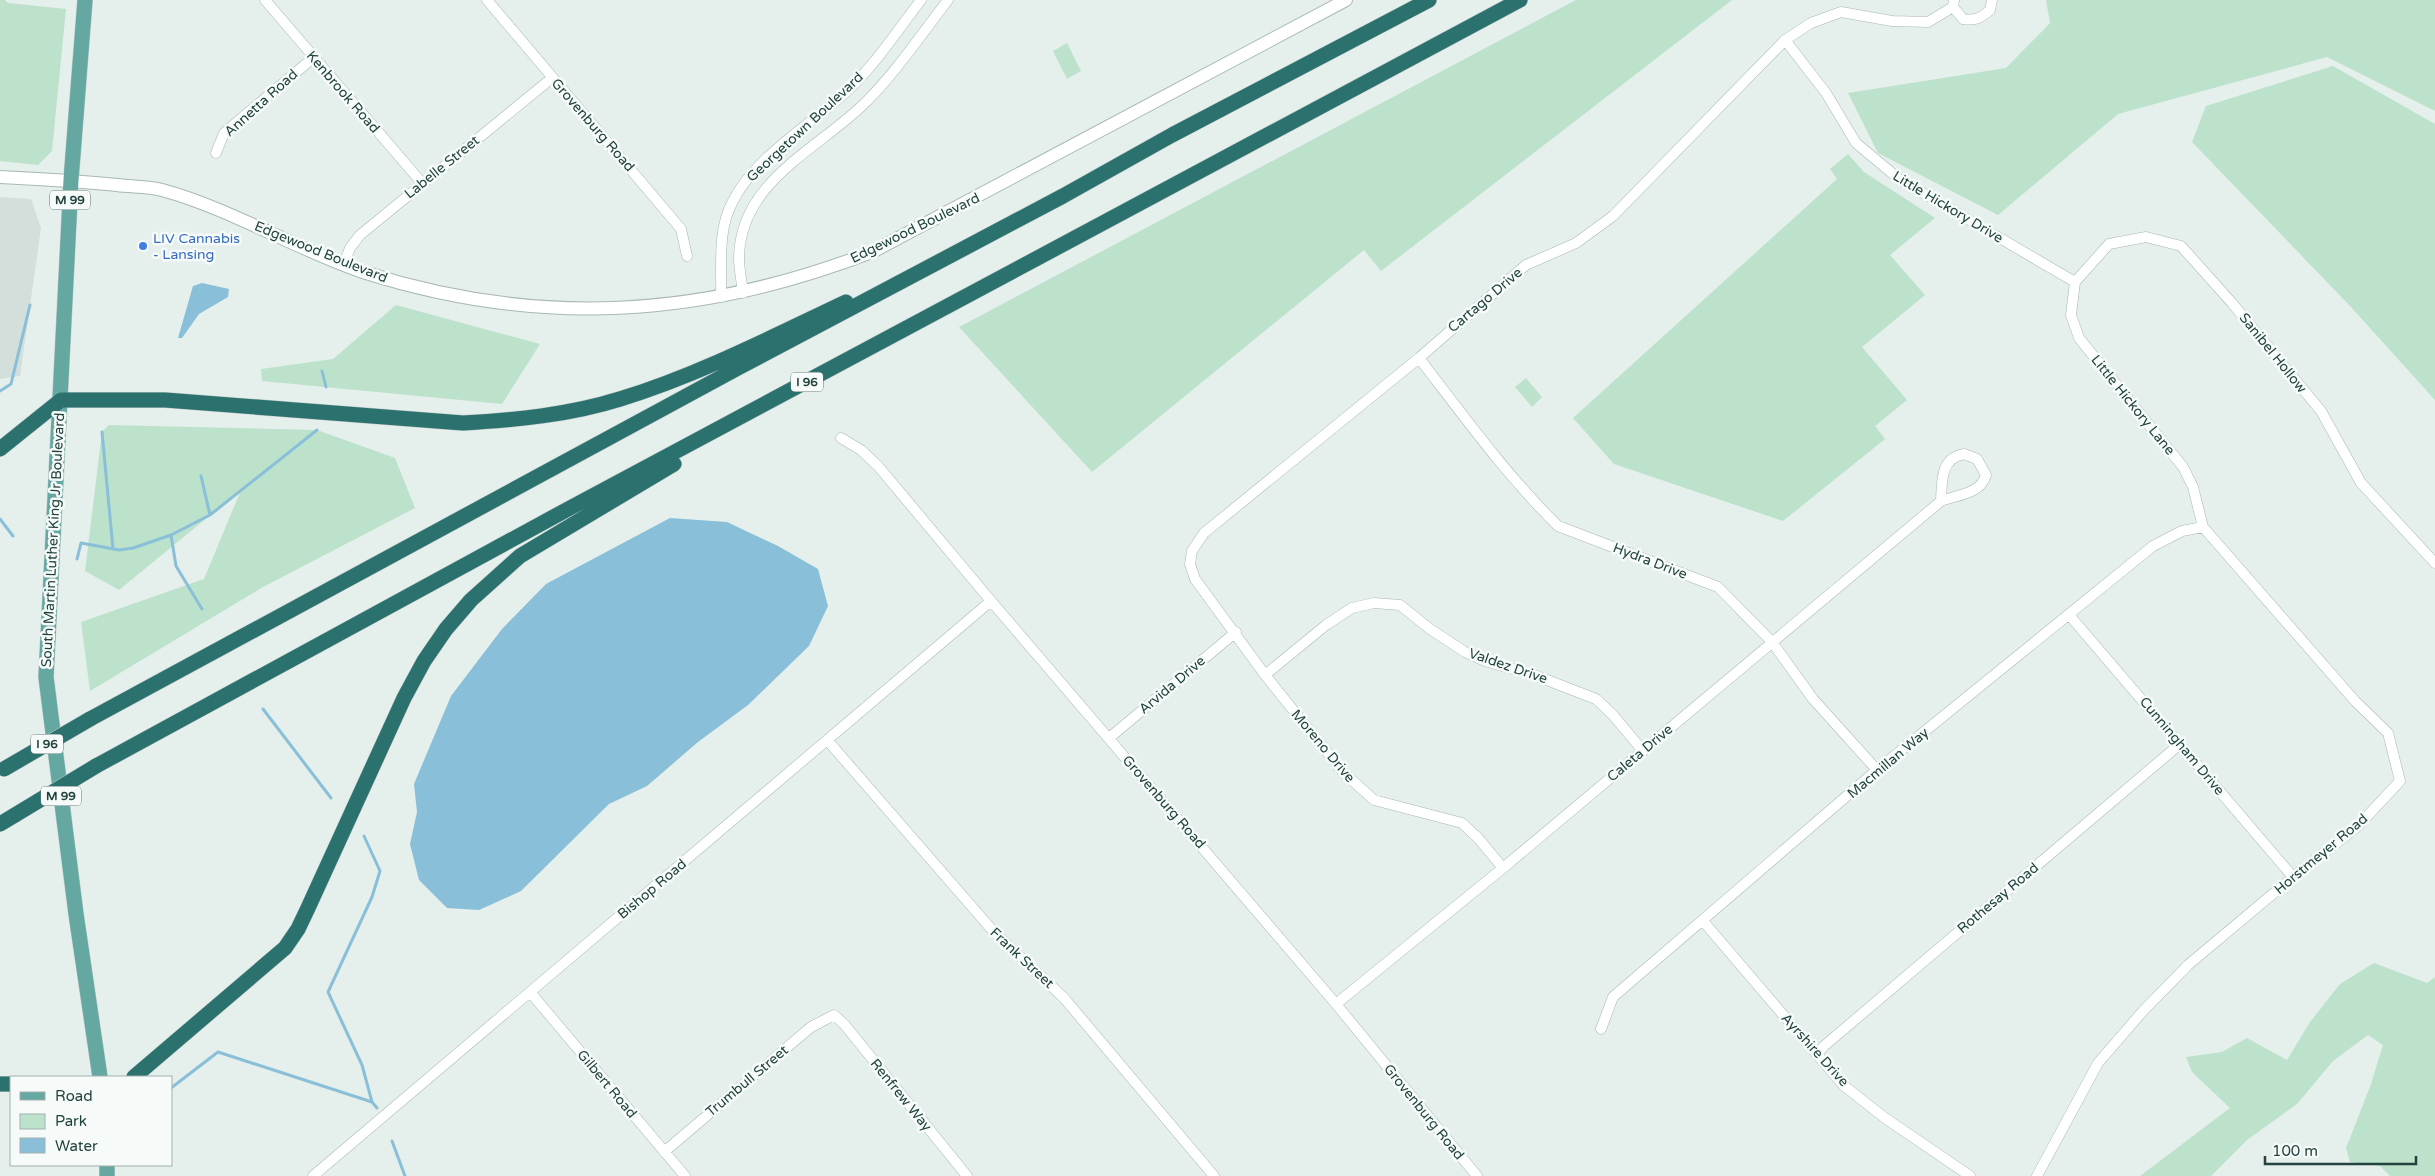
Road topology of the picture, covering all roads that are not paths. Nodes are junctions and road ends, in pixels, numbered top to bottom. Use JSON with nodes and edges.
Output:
{"nodes":[{"id":1,"x":85,"y":0,"type":"edge"},
{"id":2,"x":265,"y":0,"type":"edge"},
{"id":3,"x":487,"y":0,"type":"edge"},
{"id":4,"x":921,"y":0,"type":"edge"},
{"id":5,"x":948,"y":0,"type":"edge"},
{"id":6,"x":1346,"y":0,"type":"edge"},
{"id":7,"x":1428,"y":0,"type":"edge"},
{"id":8,"x":1520,"y":0,"type":"edge"},
{"id":9,"x":1992,"y":0,"type":"edge"},
{"id":10,"x":1954,"y":4,"type":"edge"},
{"id":11,"x":1784,"y":40,"type":"junction"},
{"id":12,"x":313,"y":58,"type":"junction"},
{"id":13,"x":552,"y":78,"type":"junction"},
{"id":14,"x":216,"y":153,"type":"dead end"},
{"id":15,"x":0,"y":177,"type":"edge"},
{"id":16,"x":71,"y":180,"type":"junction"},
{"id":17,"x":422,"y":183,"type":"junction"},
{"id":18,"x":1063,"y":196,"type":"junction"},
{"id":19,"x":687,"y":256,"type":"dead end"},
{"id":20,"x":344,"y":264,"type":"junction"},
{"id":21,"x":2075,"y":282,"type":"junction"},
{"id":22,"x":743,"y":293,"type":"junction"},
{"id":23,"x":721,"y":297,"type":"junction"},
{"id":24,"x":1419,"y":358,"type":"junction"},
{"id":25,"x":61,"y":400,"type":"junction"},
{"id":26,"x":724,"y":426,"type":"junction"},
{"id":27,"x":841,"y":438,"type":"dead end"},
{"id":28,"x":0,"y":449,"type":"edge"},
{"id":29,"x":1941,"y":501,"type":"junction"},
{"id":30,"x":2203,"y":527,"type":"junction"},
{"id":31,"x":2435,"y":563,"type":"edge"},
{"id":32,"x":1190,"y":564,"type":"joint"},
{"id":33,"x":991,"y":601,"type":"junction"},
{"id":34,"x":2070,"y":616,"type":"junction"},
{"id":35,"x":1236,"y":632,"type":"junction"},
{"id":36,"x":1772,"y":642,"type":"junction"},
{"id":37,"x":1265,"y":675,"type":"junction"},
{"id":38,"x":1109,"y":738,"type":"junction"},
{"id":39,"x":828,"y":742,"type":"junction"},
{"id":40,"x":2180,"y":744,"type":"junction"},
{"id":41,"x":1643,"y":751,"type":"junction"},
{"id":42,"x":2,"y":770,"type":"edge"},
{"id":43,"x":1877,"y":770,"type":"junction"},
{"id":44,"x":0,"y":824,"type":"edge"},
{"id":45,"x":1503,"y":868,"type":"junction"},
{"id":46,"x":2293,"y":878,"type":"junction"},
{"id":47,"x":1703,"y":921,"type":"junction"},
{"id":48,"x":530,"y":992,"type":"junction"},
{"id":49,"x":1336,"y":1004,"type":"junction"},
{"id":50,"x":834,"y":1015,"type":"joint"},
{"id":51,"x":1601,"y":1029,"type":"dead end"},
{"id":52,"x":1816,"y":1054,"type":"junction"},
{"id":53,"x":100,"y":1076,"type":"edge"},
{"id":54,"x":135,"y":1076,"type":"edge"},
{"id":55,"x":664,"y":1152,"type":"junction"},
{"id":56,"x":313,"y":1176,"type":"edge"},
{"id":57,"x":685,"y":1176,"type":"edge"},
{"id":58,"x":967,"y":1176,"type":"edge"},
{"id":59,"x":1214,"y":1176,"type":"edge"},
{"id":60,"x":1477,"y":1176,"type":"edge"},
{"id":61,"x":1970,"y":1176,"type":"edge"},
{"id":62,"x":2036,"y":1176,"type":"edge"}],
"edges":[{"from":1,"to":16,"type":"main road","name":"South Martin Luther King Jr Boulevard","number":"M 99"},
{"from":2,"to":12,"type":"street","name":"Kenbrook Road"},
{"from":3,"to":13,"type":"street","name":"Grovenburg Road"},
{"from":4,"to":23,"type":"street","name":"Georgetown Boulevard"},
{"from":5,"to":22,"type":"street","name":"Georgetown Boulevard"},
{"from":6,"to":22,"type":"street","name":"Edgewood Boulevard"},
{"from":7,"to":18,"type":"highway","number":"I 96"},
{"from":8,"to":26,"type":"highway","number":"I 96"},
{"from":9,"to":10,"type":"street","name":"Cartago Drive"},
{"from":10,"to":11,"type":"street","name":"Cartago Drive"},
{"from":11,"to":21,"type":"street","name":"Little Hickory Drive"},
{"from":11,"to":24,"type":"street","name":"Cartago Drive"},
{"from":12,"to":14,"type":"street","name":"Annetta Road"},
{"from":12,"to":17,"type":"street","name":"Kenbrook Road"},
{"from":13,"to":17,"type":"street","name":"Labelle Street"},
{"from":13,"to":19,"type":"street","name":"Grovenburg Road"},
{"from":15,"to":16,"type":"street","name":"Edgewood Boulevard"},
{"from":16,"to":20,"type":"street","name":"Edgewood Boulevard"},
{"from":16,"to":25,"type":"main road","name":"South Martin Luther King Jr Boulevard","number":"M 99"},
{"from":17,"to":20,"type":"street","name":"Labelle Street"},
{"from":18,"to":25,"type":"highway"},
{"from":18,"to":42,"type":"highway","number":"I 96","bridge":true},
{"from":20,"to":23,"type":"street","name":"Edgewood Boulevard"},
{"from":21,"to":30,"type":"street","name":"Little Hickory Lane"},
{"from":21,"to":31,"type":"street","name":"Sanibel Hollow"},
{"from":22,"to":23,"type":"street","name":"Edgewood Boulevard"},
{"from":24,"to":32,"type":"street","name":"Cartago Drive"},
{"from":24,"to":36,"type":"street","name":"Hydra Drive"},
{"from":25,"to":28,"type":"highway"},
{"from":25,"to":53,"type":"main road","name":"South Martin Luther King Jr Boulevard","number":"M 99"},
{"from":26,"to":44,"type":"highway","number":"I 96","bridge":true},
{"from":26,"to":54,"type":"highway"},
{"from":27,"to":33,"type":"street","name":"Grovenburg Road"},
{"from":29,"to":29,"type":"street","name":"Caleta Drive"},
{"from":29,"to":36,"type":"street","name":"Caleta Drive"},
{"from":30,"to":34,"type":"street","name":"Macmillan Way"},
{"from":30,"to":46,"type":"street","name":"Horstmeyer Road"},
{"from":32,"to":35,"type":"street","name":"Moreno Drive"},
{"from":33,"to":38,"type":"street","name":"Grovenburg Road"},
{"from":33,"to":39,"type":"street","name":"Bishop Road"},
{"from":34,"to":40,"type":"street","name":"Cunningham Drive"},
{"from":34,"to":43,"type":"street","name":"Macmillan Way"},
{"from":35,"to":37,"type":"street","name":"Moreno Drive"},
{"from":35,"to":38,"type":"street","name":"Arvida Drive"},
{"from":36,"to":41,"type":"street","name":"Caleta Drive"},
{"from":36,"to":43,"type":"street","name":"Hydra Drive"},
{"from":37,"to":41,"type":"street","name":"Valdez Drive"},
{"from":37,"to":45,"type":"street","name":"Moreno Drive"},
{"from":38,"to":49,"type":"street","name":"Grovenburg Road"},
{"from":39,"to":48,"type":"street","name":"Bishop Road"},
{"from":39,"to":59,"type":"street","name":"Frank Street"},
{"from":40,"to":46,"type":"street","name":"Cunningham Drive"},
{"from":40,"to":52,"type":"street","name":"Rothesay Road"},
{"from":41,"to":45,"type":"street","name":"Caleta Drive"},
{"from":43,"to":47,"type":"street","name":"Macmillan Way"},
{"from":45,"to":49,"type":"street","name":"Caleta Drive"},
{"from":46,"to":62,"type":"street","name":"Horstmeyer Road"},
{"from":47,"to":51,"type":"street","name":"Macmillan Way"},
{"from":47,"to":52,"type":"street","name":"Ayrshire Drive"},
{"from":48,"to":55,"type":"street","name":"Gilbert Road"},
{"from":48,"to":56,"type":"street","name":"Bishop Road"},
{"from":49,"to":60,"type":"street","name":"Grovenburg Road"},
{"from":50,"to":55,"type":"street","name":"Trumbull Street"},
{"from":50,"to":58,"type":"street","name":"Renfrew Way"},
{"from":52,"to":61,"type":"street","name":"Ayrshire Drive"},
{"from":55,"to":57,"type":"street","name":"Gilbert Road"}]}
